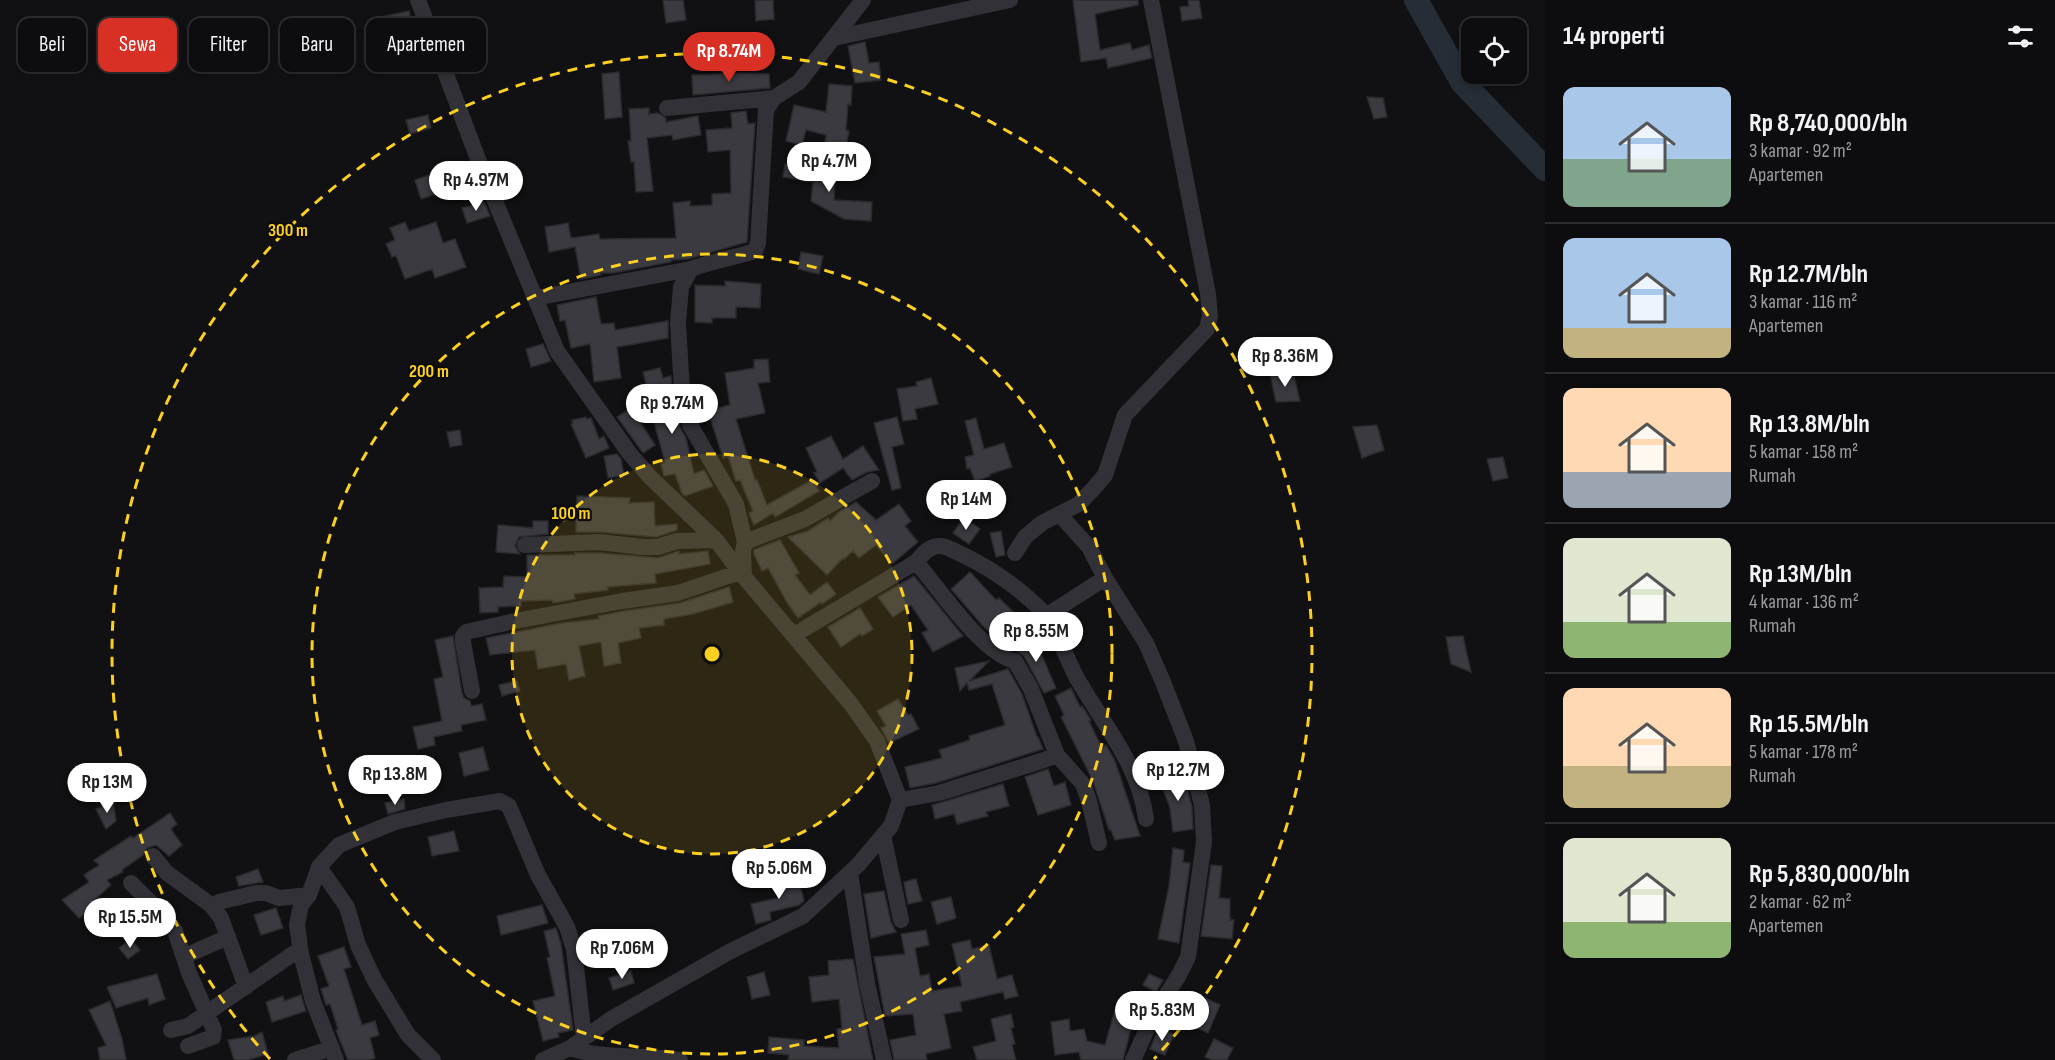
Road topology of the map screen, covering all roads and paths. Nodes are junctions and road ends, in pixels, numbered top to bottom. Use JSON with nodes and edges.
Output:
{"nodes":[{"id":1,"x":418,"y":0,"type":"edge"},
{"id":2,"x":863,"y":0,"type":"edge"},
{"id":3,"x":1010,"y":0,"type":"edge"},
{"id":4,"x":1151,"y":0,"type":"edge"},
{"id":5,"x":834,"y":38,"type":"junction"},
{"id":6,"x":774,"y":98,"type":"junction"},
{"id":7,"x":667,"y":108,"type":"dead end"},
{"id":8,"x":691,"y":269,"type":"junction"},
{"id":9,"x":535,"y":297,"type":"junction"},
{"id":10,"x":872,"y":481,"type":"dead end"},
{"id":11,"x":1060,"y":515,"type":"junction"},
{"id":12,"x":716,"y":540,"type":"junction"},
{"id":13,"x":746,"y":542,"type":"junction"},
{"id":14,"x":525,"y":545,"type":"dead end"},
{"id":15,"x":1015,"y":553,"type":"dead end"},
{"id":16,"x":916,"y":562,"type":"junction"},
{"id":17,"x":742,"y":574,"type":"junction"},
{"id":18,"x":1105,"y":578,"type":"junction"},
{"id":19,"x":1046,"y":616,"type":"junction"},
{"id":20,"x":794,"y":635,"type":"junction"},
{"id":21,"x":472,"y":691,"type":"dead end"},
{"id":22,"x":1057,"y":755,"type":"junction"},
{"id":23,"x":900,"y":800,"type":"junction"},
{"id":24,"x":1146,"y":819,"type":"dead end"},
{"id":25,"x":883,"y":835,"type":"junction"},
{"id":26,"x":1099,"y":843,"type":"dead end"},
{"id":27,"x":153,"y":856,"type":"dead end"},
{"id":28,"x":320,"y":867,"type":"junction"},
{"id":29,"x":850,"y":873,"type":"junction"},
{"id":30,"x":131,"y":883,"type":"dead end"},
{"id":31,"x":309,"y":895,"type":"junction"},
{"id":32,"x":219,"y":902,"type":"dead end"},
{"id":33,"x":901,"y":920,"type":"dead end"},
{"id":34,"x":228,"y":938,"type":"junction"},
{"id":35,"x":300,"y":949,"type":"junction"},
{"id":36,"x":185,"y":956,"type":"junction"},
{"id":37,"x":246,"y":987,"type":"junction"},
{"id":38,"x":206,"y":1013,"type":"junction"},
{"id":39,"x":171,"y":1030,"type":"dead end"},
{"id":40,"x":584,"y":1038,"type":"junction"},
{"id":41,"x":188,"y":1046,"type":"dead end"},
{"id":42,"x":570,"y":1048,"type":"junction"},
{"id":43,"x":334,"y":1054,"type":"edge"},
{"id":44,"x":295,"y":1060,"type":"edge"},
{"id":45,"x":433,"y":1060,"type":"edge"},
{"id":46,"x":543,"y":1060,"type":"edge"},
{"id":47,"x":680,"y":1060,"type":"edge"},
{"id":48,"x":884,"y":1060,"type":"edge"},
{"id":49,"x":1133,"y":1060,"type":"edge"}],
"edges":[{"from":1,"to":9,"type":"street"},
{"from":2,"to":5,"type":"street"},
{"from":3,"to":5,"type":"street"},
{"from":4,"to":11,"type":"street"},
{"from":5,"to":6,"type":"street"},
{"from":6,"to":7,"type":"street"},
{"from":6,"to":8,"type":"street"},
{"from":8,"to":9,"type":"street"},
{"from":8,"to":13,"type":"street"},
{"from":9,"to":12,"type":"street"},
{"from":10,"to":13,"type":"street"},
{"from":11,"to":15,"type":"street"},
{"from":11,"to":18,"type":"street"},
{"from":12,"to":14,"type":"street"},
{"from":12,"to":17,"type":"street"},
{"from":13,"to":17,"type":"street"},
{"from":16,"to":19,"type":"street"},
{"from":16,"to":20,"type":"street"},
{"from":16,"to":22,"type":"street"},
{"from":17,"to":20,"type":"street"},
{"from":17,"to":21,"type":"street"},
{"from":18,"to":19,"type":"street"},
{"from":18,"to":49,"type":"street"},
{"from":19,"to":24,"type":"street"},
{"from":20,"to":23,"type":"street"},
{"from":22,"to":23,"type":"street"},
{"from":22,"to":26,"type":"street"},
{"from":23,"to":25,"type":"street"},
{"from":25,"to":29,"type":"street"},
{"from":25,"to":33,"type":"street"},
{"from":27,"to":34,"type":"street"},
{"from":28,"to":31,"type":"street"},
{"from":28,"to":40,"type":"street"},
{"from":28,"to":45,"type":"street"},
{"from":29,"to":40,"type":"street"},
{"from":29,"to":48,"type":"street"},
{"from":30,"to":36,"type":"street"},
{"from":31,"to":32,"type":"street"},
{"from":31,"to":35,"type":"street"},
{"from":34,"to":36,"type":"street"},
{"from":34,"to":37,"type":"street"},
{"from":35,"to":37,"type":"street"},
{"from":35,"to":43,"type":"street"},
{"from":36,"to":38,"type":"street"},
{"from":37,"to":38,"type":"street"},
{"from":38,"to":39,"type":"street"},
{"from":38,"to":41,"type":"street"},
{"from":40,"to":42,"type":"street"},
{"from":42,"to":46,"type":"street"},
{"from":42,"to":47,"type":"street"},
{"from":43,"to":44,"type":"street"}]}
